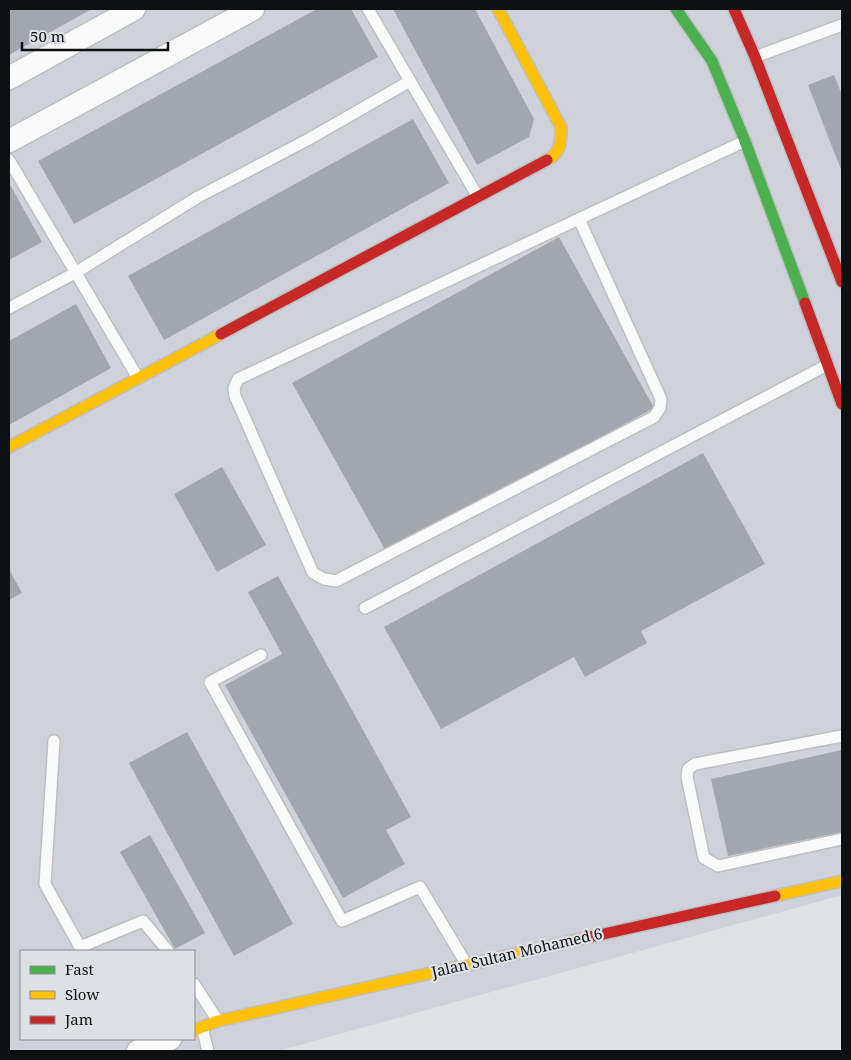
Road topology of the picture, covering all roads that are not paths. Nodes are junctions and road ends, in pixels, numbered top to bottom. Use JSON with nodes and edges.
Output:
{"nodes":[{"id":1,"x":134,"y":9,"type":"edge"},
{"id":2,"x":253,"y":9,"type":"edge"},
{"id":3,"x":368,"y":9,"type":"edge"},
{"id":4,"x":498,"y":9,"type":"edge"},
{"id":5,"x":676,"y":9,"type":"edge"},
{"id":6,"x":734,"y":9,"type":"edge"},
{"id":7,"x":842,"y":25,"type":"edge"},
{"id":8,"x":708,"y":34,"type":"dead end"},
{"id":9,"x":755,"y":57,"type":"junction"},
{"id":10,"x":712,"y":62,"type":"junction"},
{"id":11,"x":9,"y":78,"type":"edge"},
{"id":12,"x":410,"y":81,"type":"junction"},
{"id":13,"x":745,"y":140,"type":"junction"},
{"id":14,"x":9,"y":141,"type":"edge"},
{"id":15,"x":9,"y":160,"type":"edge"},
{"id":16,"x":478,"y":197,"type":"junction"},
{"id":17,"x":579,"y":219,"type":"junction"},
{"id":18,"x":75,"y":273,"type":"junction"},
{"id":19,"x":842,"y":282,"type":"edge"},
{"id":20,"x":9,"y":308,"type":"edge"},
{"id":21,"x":827,"y":365,"type":"junction"},
{"id":22,"x":138,"y":378,"type":"junction"},
{"id":23,"x":842,"y":404,"type":"edge"},
{"id":24,"x":9,"y":447,"type":"edge"},
{"id":25,"x":365,"y":608,"type":"dead end"},
{"id":26,"x":261,"y":655,"type":"dead end"},
{"id":27,"x":842,"y":736,"type":"edge"},
{"id":28,"x":54,"y":741,"type":"dead end"},
{"id":29,"x":842,"y":839,"type":"edge"},
{"id":30,"x":842,"y":880,"type":"edge"},
{"id":31,"x":167,"y":950,"type":"edge"},
{"id":32,"x":467,"y":965,"type":"junction"},
{"id":33,"x":195,"y":986,"type":"edge"},
{"id":34,"x":218,"y":1020,"type":"junction"},
{"id":35,"x":198,"y":1028,"type":"edge"},
{"id":36,"x":167,"y":1040,"type":"edge"},
{"id":37,"x":138,"y":1051,"type":"edge"},
{"id":38,"x":208,"y":1051,"type":"edge"}],
"edges":[{"from":1,"to":11,"type":"street"},
{"from":2,"to":14,"type":"street"},
{"from":3,"to":12,"type":"lane"},
{"from":4,"to":16,"type":"street"},
{"from":5,"to":10,"type":"street"},
{"from":6,"to":9,"type":"street"},
{"from":7,"to":9,"type":"lane"},
{"from":8,"to":10,"type":"street"},
{"from":9,"to":19,"type":"street"},
{"from":10,"to":13,"type":"street"},
{"from":12,"to":16,"type":"lane"},
{"from":12,"to":18,"type":"lane"},
{"from":13,"to":17,"type":"lane"},
{"from":13,"to":21,"type":"street"},
{"from":15,"to":18,"type":"lane"},
{"from":16,"to":22,"type":"street"},
{"from":17,"to":17,"type":"lane"},
{"from":18,"to":20,"type":"lane"},
{"from":18,"to":22,"type":"lane"},
{"from":21,"to":23,"type":"street"},
{"from":21,"to":25,"type":"lane"},
{"from":22,"to":24,"type":"street"},
{"from":26,"to":32,"type":"lane"},
{"from":27,"to":29,"type":"lane"},
{"from":28,"to":31,"type":"lane"},
{"from":30,"to":32,"type":"street","name":"Jalan Sultan Mohamed 6"},
{"from":32,"to":34,"type":"street","name":"Jalan Sultan Mohamed 6"},
{"from":33,"to":34,"type":"lane"},
{"from":34,"to":35,"type":"street","name":"Jalan Sultan Mohamed 6"},
{"from":35,"to":38,"type":"lane"},
{"from":36,"to":37,"type":"street"}]}
